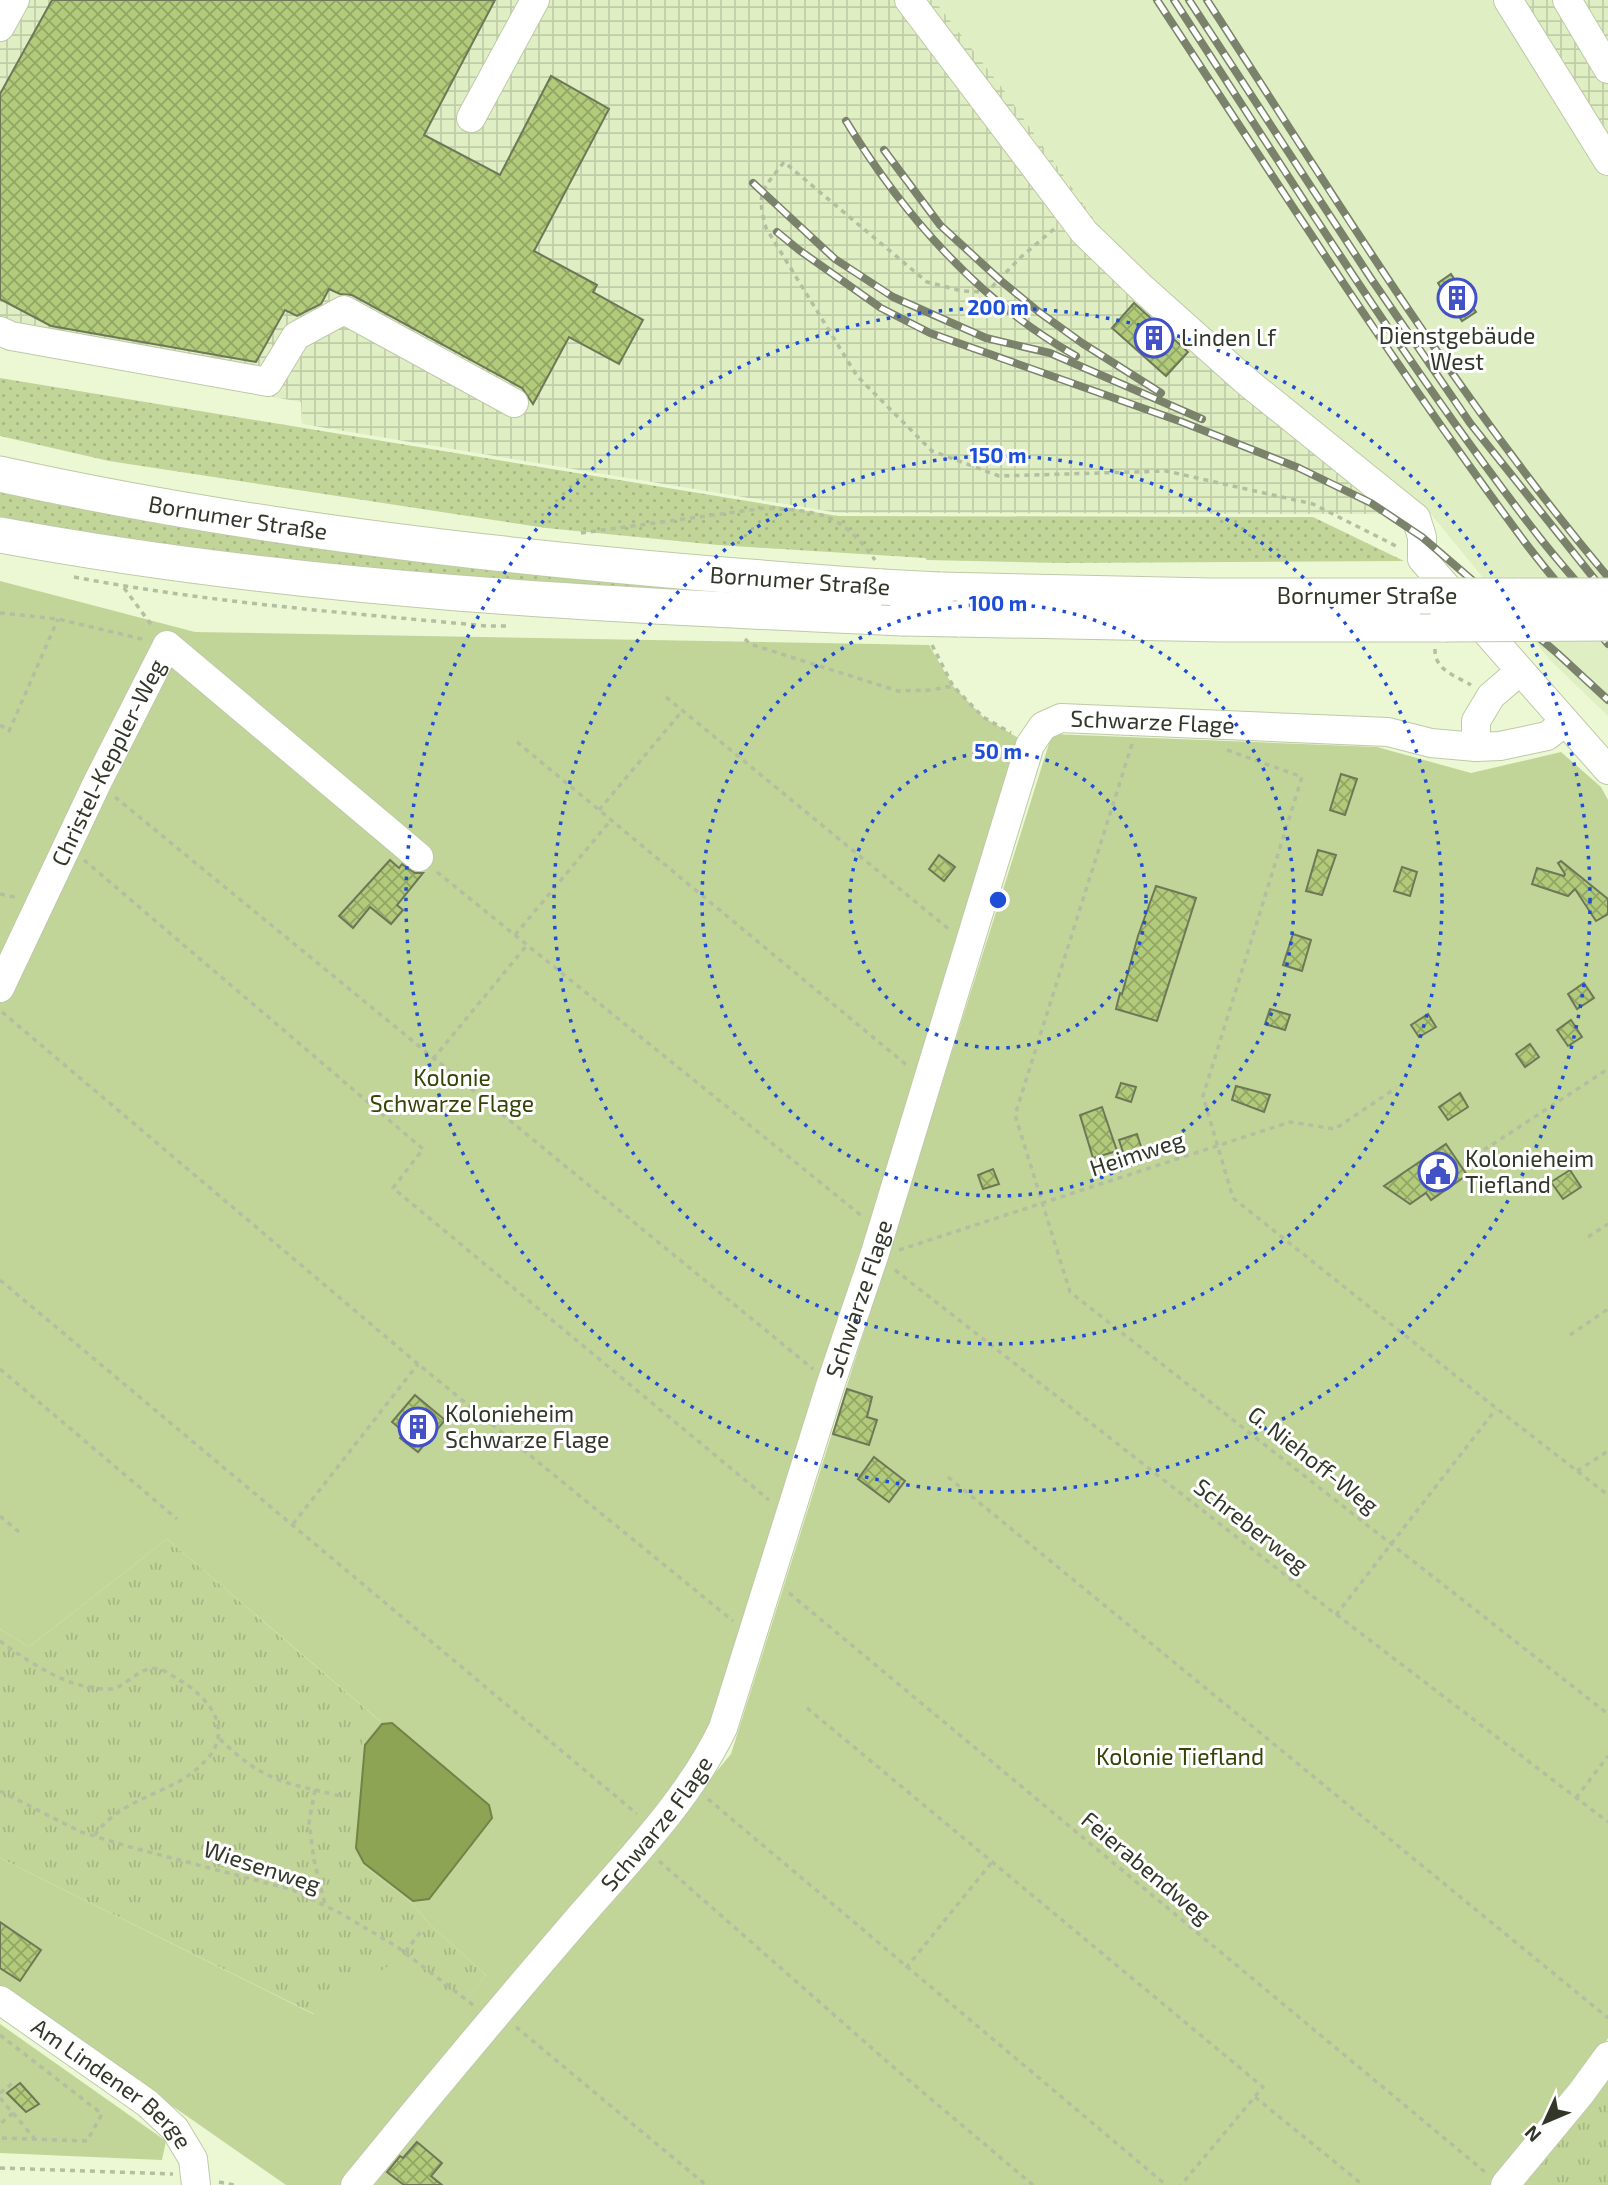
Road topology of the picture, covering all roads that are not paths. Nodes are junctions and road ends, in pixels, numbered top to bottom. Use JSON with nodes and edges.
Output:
{"nodes":[{"id":1,"x":15,"y":0,"type":"edge"},
{"id":2,"x":535,"y":0,"type":"edge"},
{"id":3,"x":909,"y":0,"type":"edge"},
{"id":4,"x":1508,"y":0,"type":"edge"},
{"id":5,"x":1567,"y":0,"type":"edge"},
{"id":6,"x":0,"y":27,"type":"edge"},
{"id":7,"x":1608,"y":69,"type":"edge"},
{"id":8,"x":471,"y":118,"type":"dead end"},
{"id":9,"x":1608,"y":160,"type":"edge"},
{"id":10,"x":0,"y":331,"type":"edge"},
{"id":11,"x":514,"y":403,"type":"dead end"},
{"id":12,"x":0,"y":474,"type":"edge"},
{"id":13,"x":0,"y":535,"type":"edge"},
{"id":14,"x":1608,"y":596,"type":"edge"},
{"id":15,"x":948,"y":604,"type":"junction"},
{"id":16,"x":1608,"y":623,"type":"edge"},
{"id":17,"x":1520,"y":671,"type":"junction"},
{"id":18,"x":1565,"y":722,"type":"junction"},
{"id":19,"x":1475,"y":747,"type":"junction"},
{"id":20,"x":1608,"y":770,"type":"edge"},
{"id":21,"x":419,"y":857,"type":"road end"},
{"id":22,"x":0,"y":988,"type":"edge"},
{"id":23,"x":0,"y":2000,"type":"edge"},
{"id":24,"x":1608,"y":2056,"type":"edge"},
{"id":25,"x":196,"y":2181,"type":"edge"},
{"id":26,"x":1497,"y":2181,"type":"edge"},
{"id":27,"x":355,"y":2185,"type":"edge"}],
"edges":[{"from":1,"to":6,"type":"street"},
{"from":2,"to":8,"type":"street"},
{"from":3,"to":17,"type":"street"},
{"from":4,"to":9,"type":"street"},
{"from":5,"to":7,"type":"street"},
{"from":10,"to":11,"type":"street"},
{"from":12,"to":15,"type":"main road","name":"Bornumer Straße","bridge":true},
{"from":13,"to":15,"type":"main road","name":"Bornumer Straße","bridge":true},
{"from":14,"to":15,"type":"main road","name":"Bornumer Straße","bridge":true},
{"from":15,"to":16,"type":"main road","name":"Bornumer Straße","bridge":true},
{"from":17,"to":18,"type":"street"},
{"from":17,"to":19,"type":"street"},
{"from":18,"to":19,"type":"street","name":"Schwarze Flage"},
{"from":18,"to":20,"type":"street"},
{"from":19,"to":27,"type":"street","name":"Schwarze Flage"},
{"from":21,"to":22,"type":"street","name":"Christel-Keppler-Weg"},
{"from":23,"to":25,"type":"street","name":"Am Lindener Berge"},
{"from":24,"to":26,"type":"street"}]}
